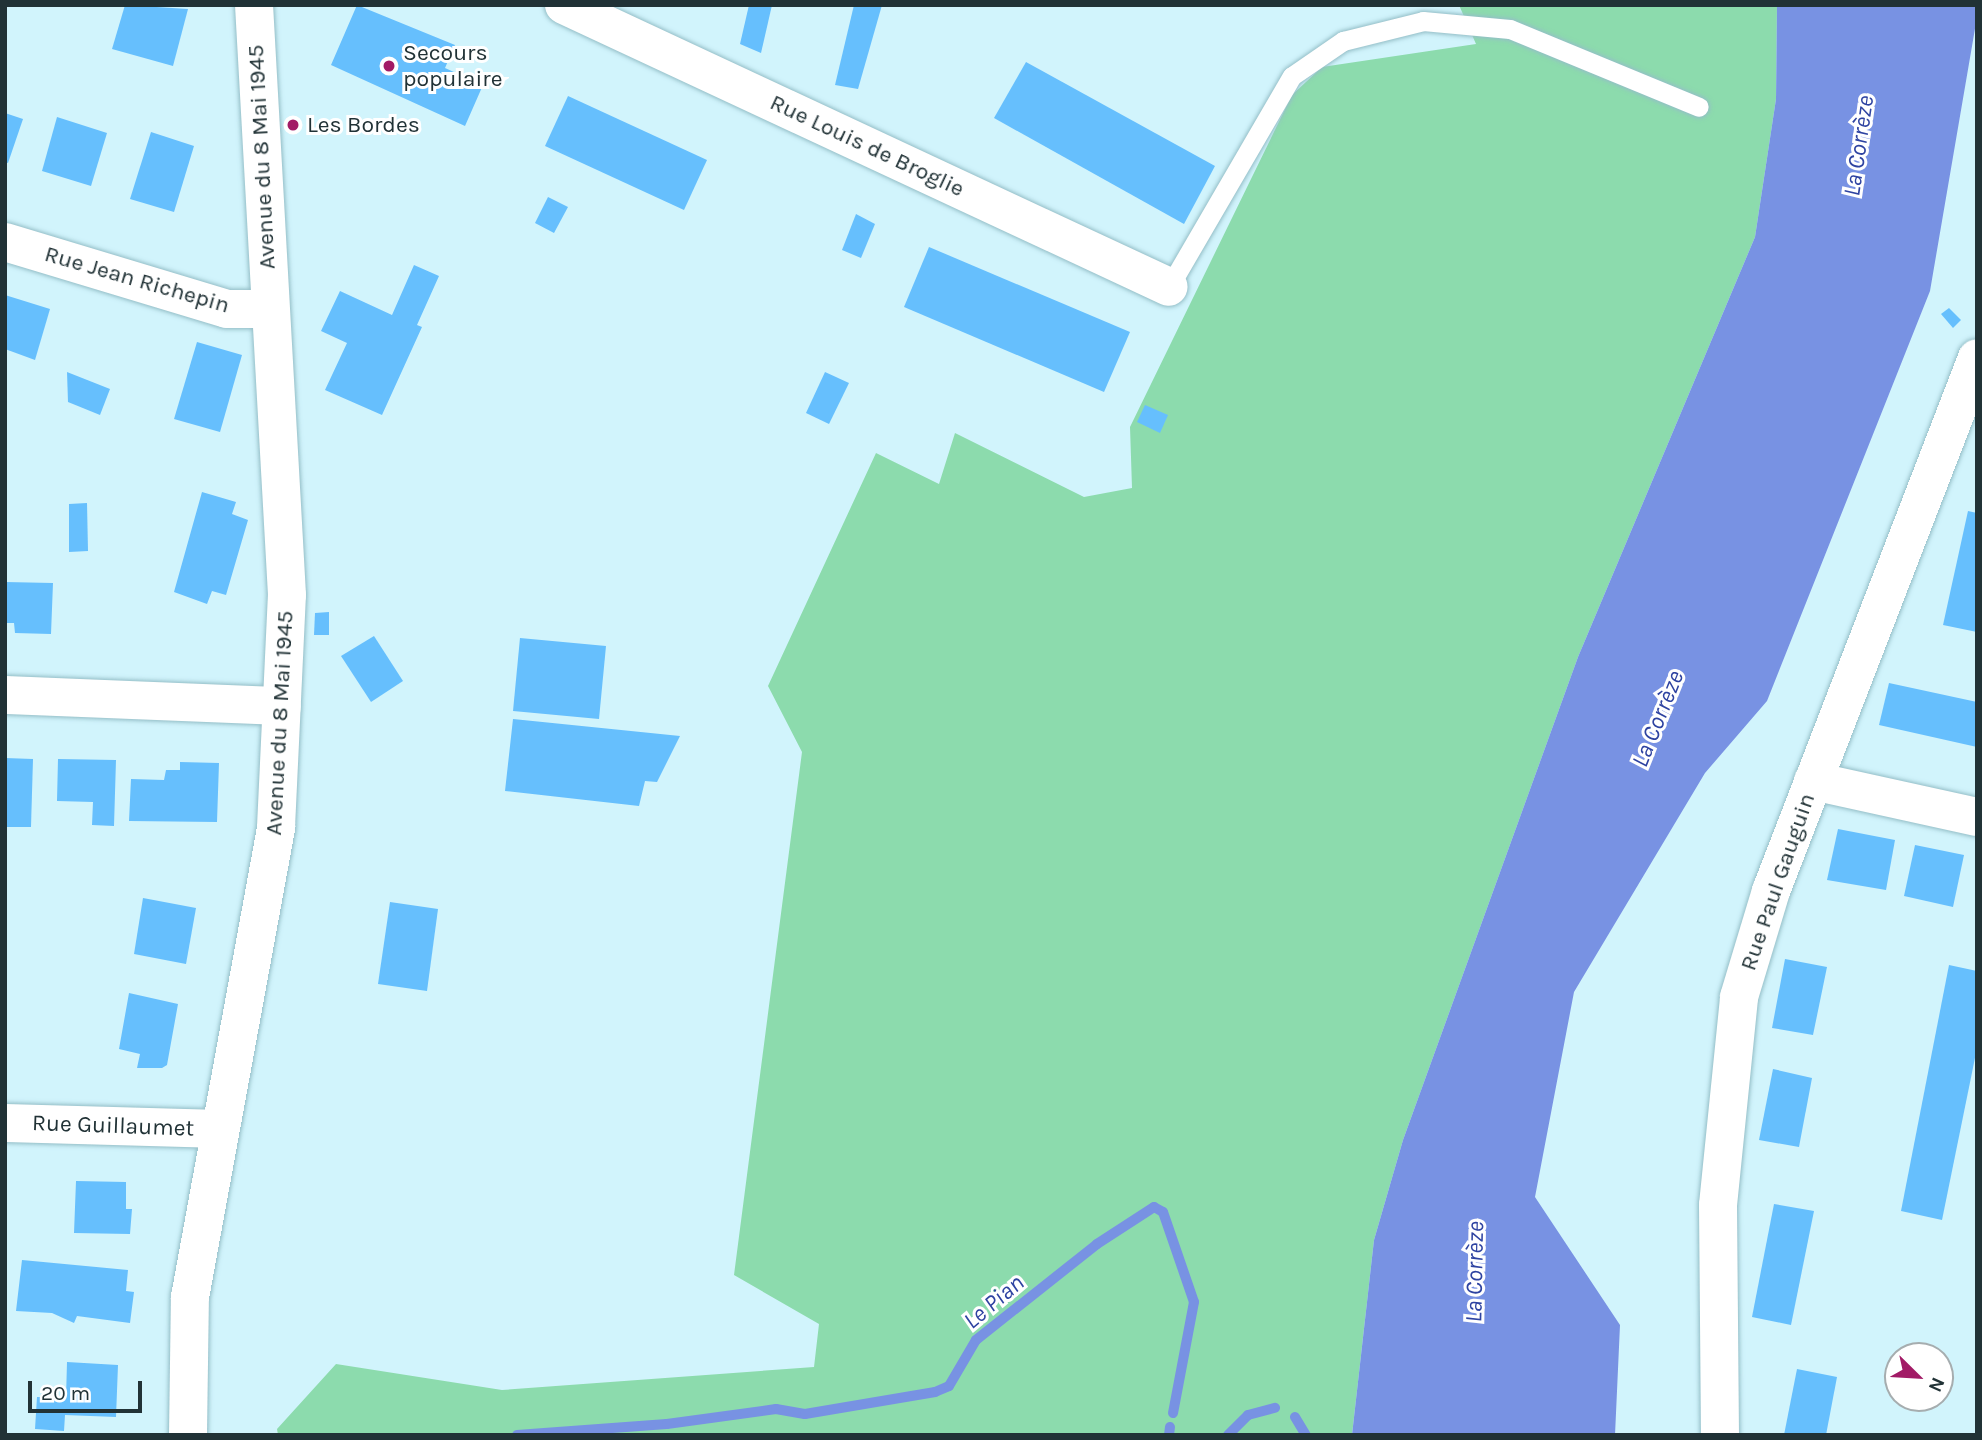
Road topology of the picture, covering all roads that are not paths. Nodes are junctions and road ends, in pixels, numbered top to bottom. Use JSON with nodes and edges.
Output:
{"nodes":[{"id":1,"x":254,"y":5,"type":"edge"},
{"id":2,"x":564,"y":5,"type":"edge"},
{"id":3,"x":1699,"y":107,"type":"dead end"},
{"id":4,"x":5,"y":242,"type":"edge"},
{"id":5,"x":1169,"y":287,"type":"joint"},
{"id":6,"x":269,"y":309,"type":"junction"},
{"id":7,"x":1977,"y":358,"type":"edge"},
{"id":8,"x":5,"y":695,"type":"edge"},
{"id":9,"x":282,"y":706,"type":"junction"},
{"id":10,"x":1813,"y":781,"type":"junction"},
{"id":11,"x":1977,"y":817,"type":"edge"},
{"id":12,"x":5,"y":1123,"type":"edge"},
{"id":13,"x":220,"y":1129,"type":"junction"},
{"id":14,"x":187,"y":1429,"type":"edge"},
{"id":15,"x":1720,"y":1435,"type":"edge"}],
"edges":[{"from":1,"to":6,"type":"street","name":"Avenue du 8 Mai 1945"},
{"from":2,"to":5,"type":"street","name":"Rue Louis de Broglie"},
{"from":3,"to":5,"type":"lane"},
{"from":4,"to":6,"type":"street","name":"Rue Jean Richepin"},
{"from":6,"to":9,"type":"street","name":"Avenue du 8 Mai 1945"},
{"from":7,"to":10,"type":"street","name":"Rue Paul Gauguin"},
{"from":8,"to":9,"type":"street"},
{"from":9,"to":13,"type":"street","name":"Avenue du 8 Mai 1945"},
{"from":10,"to":11,"type":"street"},
{"from":10,"to":15,"type":"street","name":"Rue Paul Gauguin"},
{"from":12,"to":13,"type":"street","name":"Rue Guillaumet"},
{"from":13,"to":14,"type":"street","name":"Avenue du 8 Mai 1945"}]}
